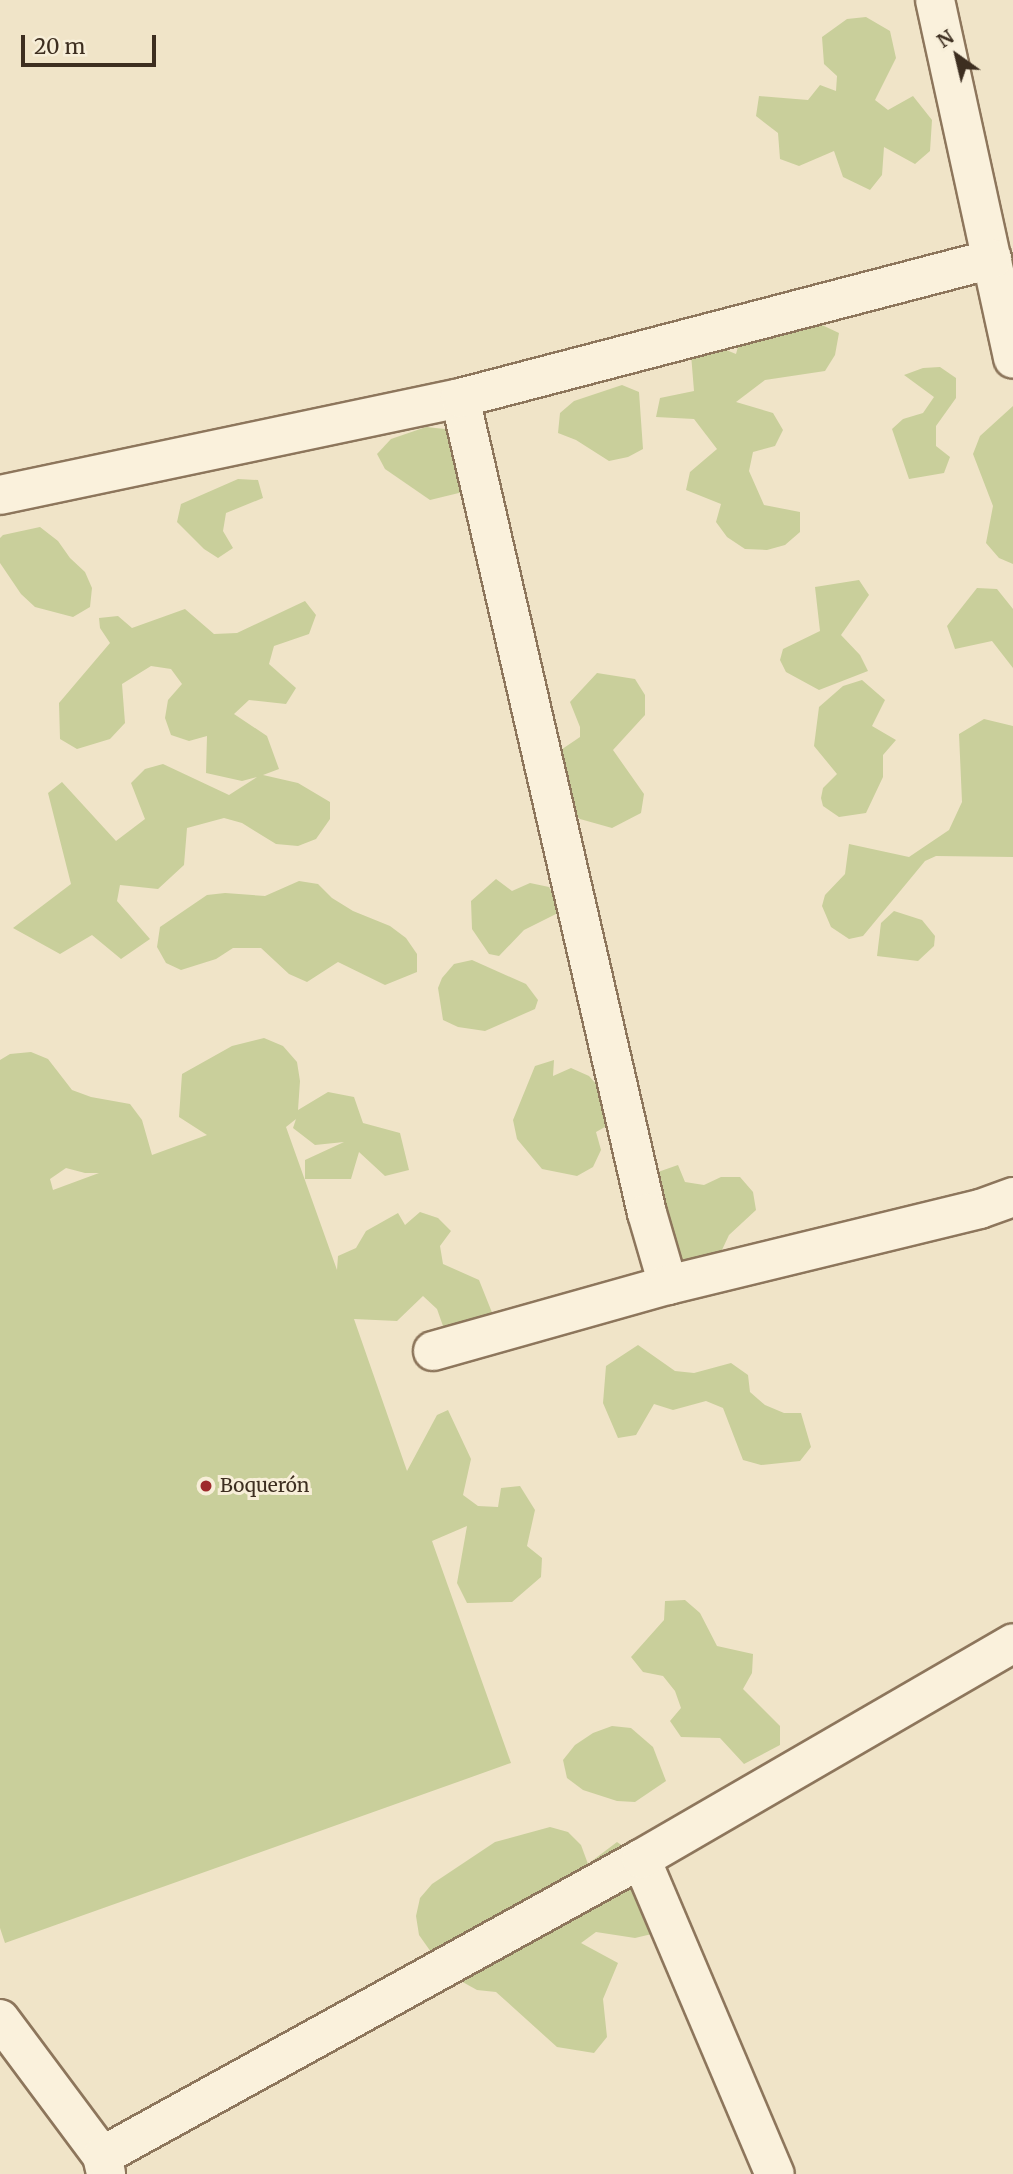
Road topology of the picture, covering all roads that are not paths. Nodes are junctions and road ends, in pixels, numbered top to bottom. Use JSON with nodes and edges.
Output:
{"nodes":[{"id":1,"x":935,"y":0,"type":"edge"},
{"id":2,"x":992,"y":259,"type":"junction"},
{"id":3,"x":1013,"y":359,"type":"edge"},
{"id":4,"x":460,"y":398,"type":"junction"},
{"id":5,"x":0,"y":495,"type":"edge"},
{"id":6,"x":1013,"y":1197,"type":"edge"},
{"id":7,"x":668,"y":1285,"type":"junction"},
{"id":8,"x":433,"y":1351,"type":"dead end"},
{"id":9,"x":1013,"y":1643,"type":"edge"},
{"id":10,"x":641,"y":1859,"type":"junction"},
{"id":11,"x":0,"y":2019,"type":"edge"},
{"id":12,"x":104,"y":2165,"type":"edge"},
{"id":13,"x":775,"y":2174,"type":"edge"}],
"edges":[{"from":1,"to":2,"type":"street"},
{"from":2,"to":3,"type":"street"},
{"from":2,"to":4,"type":"street"},
{"from":4,"to":5,"type":"street"},
{"from":4,"to":7,"type":"street"},
{"from":6,"to":7,"type":"street"},
{"from":7,"to":8,"type":"street"},
{"from":9,"to":10,"type":"street"},
{"from":10,"to":12,"type":"street"},
{"from":10,"to":13,"type":"street"},
{"from":11,"to":12,"type":"street"}]}
